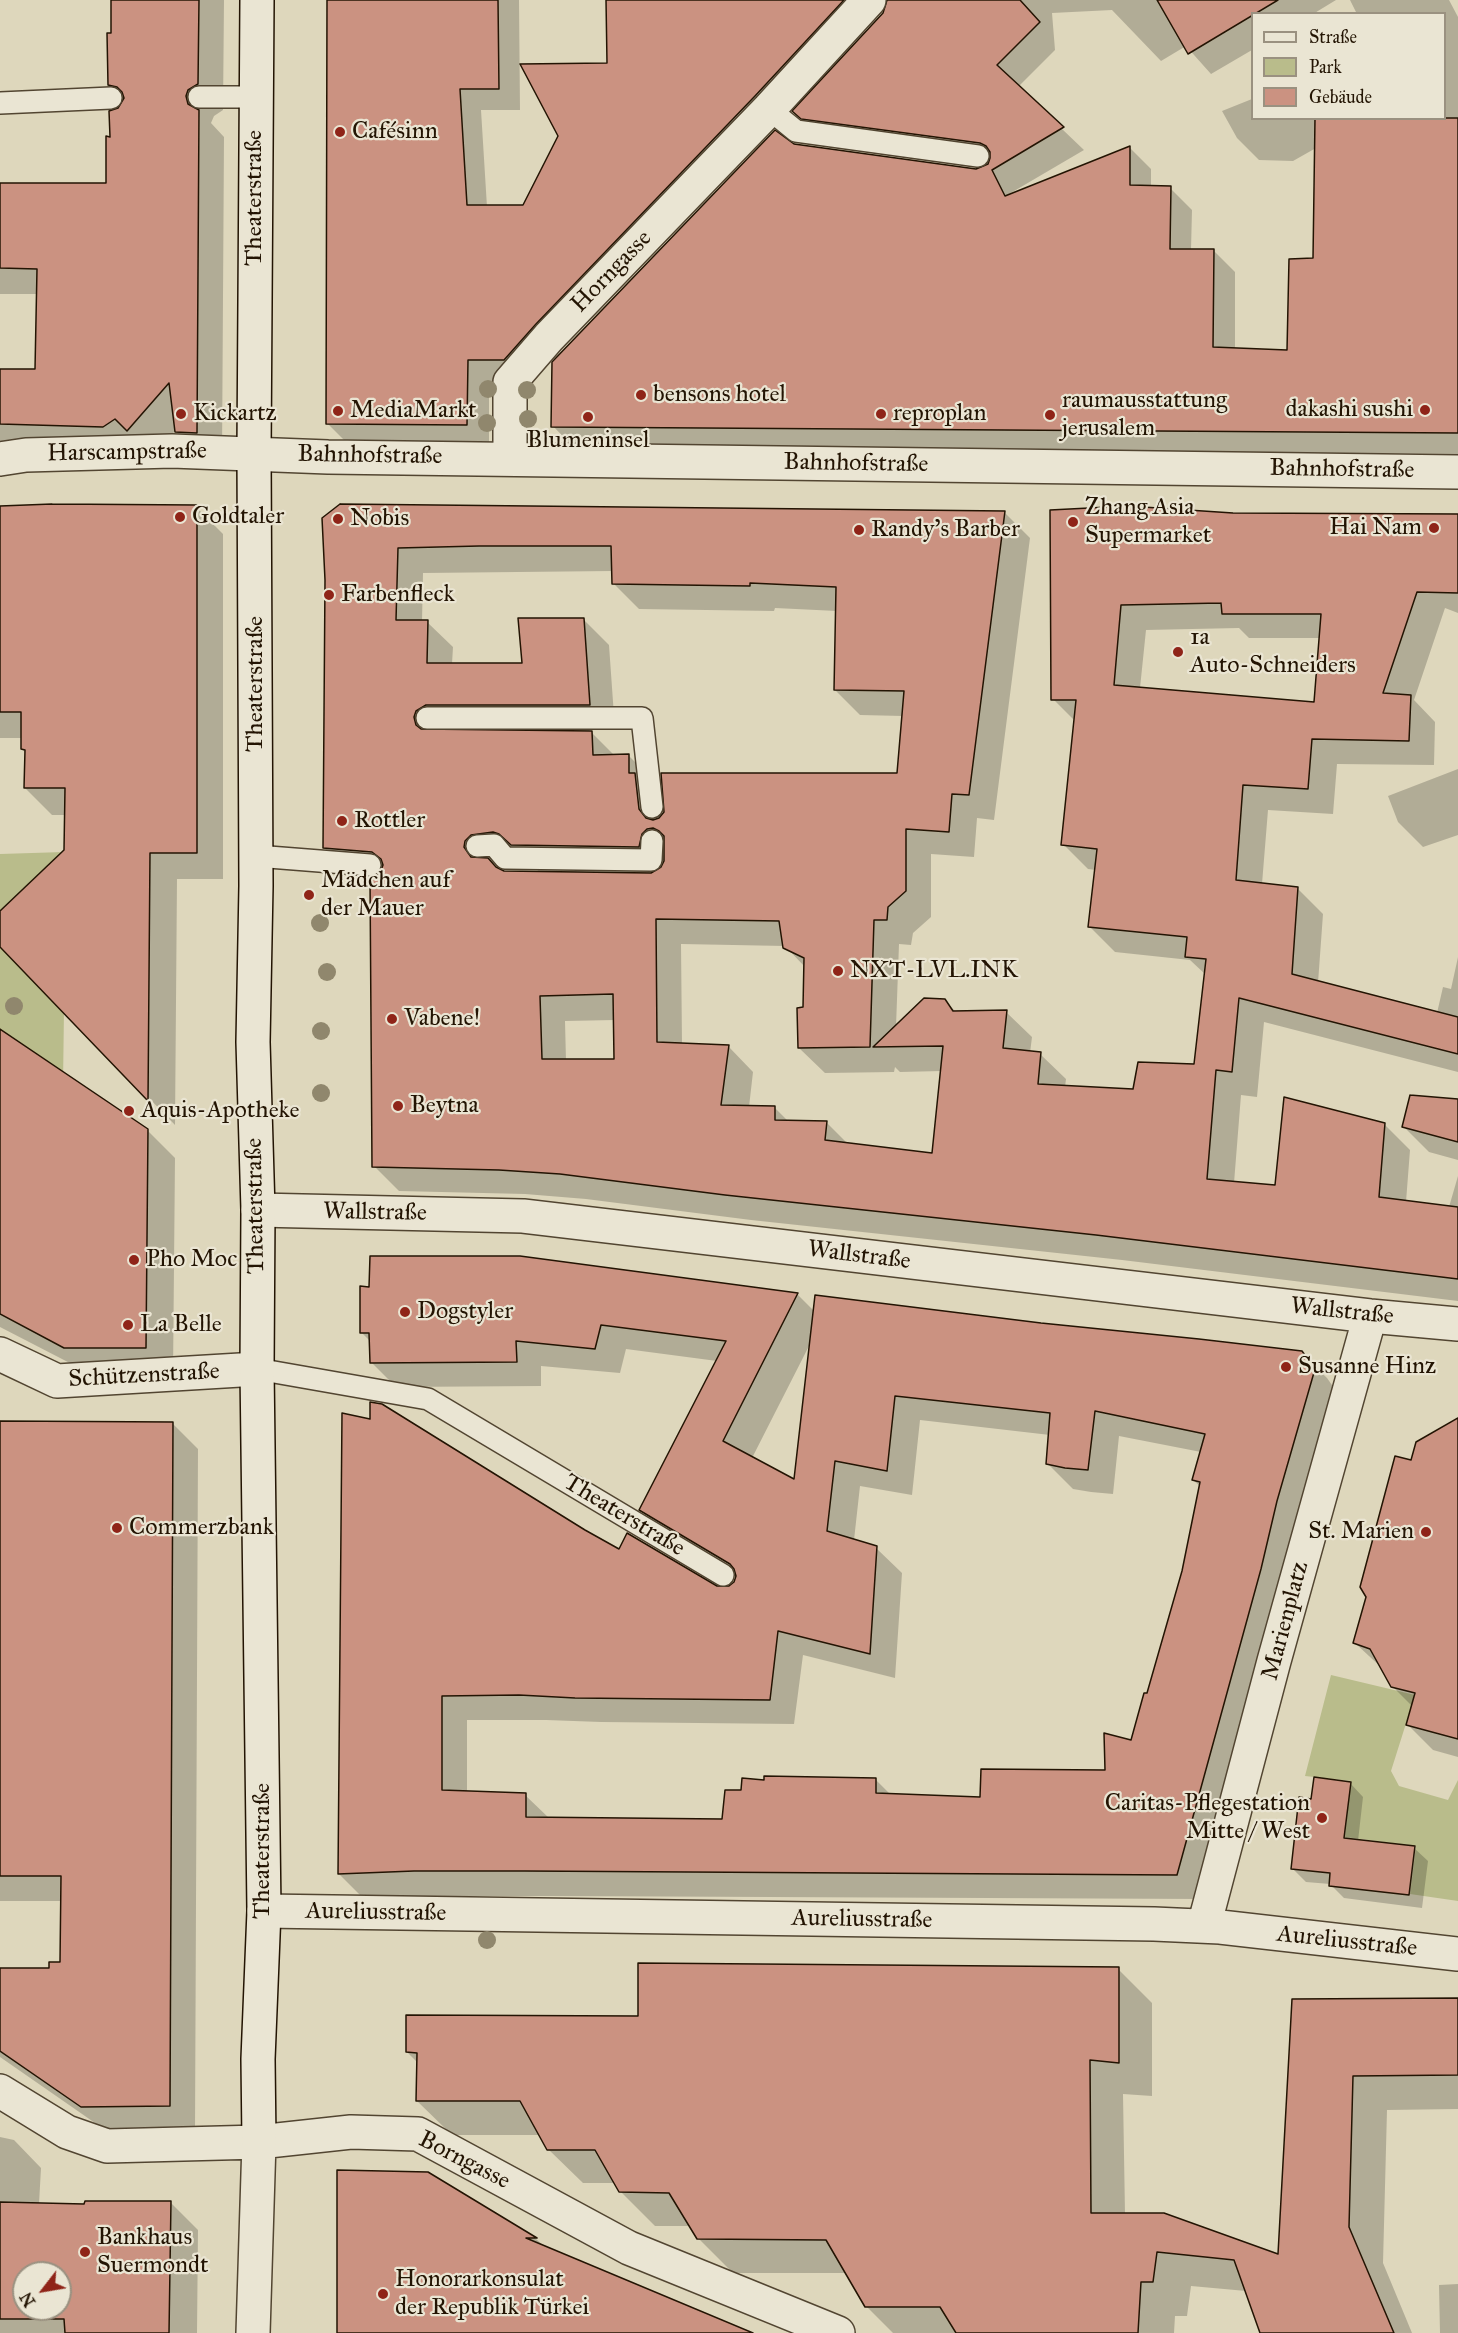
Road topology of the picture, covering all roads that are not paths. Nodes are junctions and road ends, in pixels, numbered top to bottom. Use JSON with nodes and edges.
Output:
{"nodes":[{"id":1,"x":257,"y":0,"type":"edge"},
{"id":2,"x":869,"y":0,"type":"edge"},
{"id":3,"x":199,"y":97,"type":"dead end"},
{"id":4,"x":256,"y":97,"type":"junction"},
{"id":5,"x":111,"y":98,"type":"dead end"},
{"id":6,"x":0,"y":103,"type":"edge"},
{"id":7,"x":769,"y":109,"type":"junction"},
{"id":8,"x":978,"y":156,"type":"dead end"},
{"id":9,"x":254,"y":452,"type":"junction"},
{"id":10,"x":0,"y":459,"type":"edge"},
{"id":11,"x":510,"y":459,"type":"junction"},
{"id":12,"x":1458,"y":472,"type":"edge"},
{"id":13,"x":428,"y":718,"type":"dead end"},
{"id":14,"x":652,"y":807,"type":"dead end"},
{"id":15,"x":652,"y":841,"type":"dead end"},
{"id":16,"x":477,"y":846,"type":"dead end"},
{"id":17,"x":256,"y":856,"type":"junction"},
{"id":18,"x":370,"y":865,"type":"dead end"},
{"id":19,"x":258,"y":1210,"type":"junction"},
{"id":20,"x":1370,"y":1316,"type":"junction"},
{"id":21,"x":1458,"y":1324,"type":"edge"},
{"id":22,"x":1,"y":1357,"type":"edge"},
{"id":23,"x":257,"y":1369,"type":"junction"},
{"id":24,"x":723,"y":1575,"type":"dead end"},
{"id":25,"x":264,"y":1911,"type":"junction"},
{"id":26,"x":1204,"y":1926,"type":"junction"},
{"id":27,"x":1458,"y":1954,"type":"edge"},
{"id":28,"x":0,"y":2091,"type":"edge"},
{"id":29,"x":259,"y":2142,"type":"junction"},
{"id":30,"x":253,"y":2333,"type":"edge"},
{"id":31,"x":838,"y":2333,"type":"edge"}],
"edges":[{"from":1,"to":4,"type":"street","name":"Theaterstraße"},
{"from":2,"to":7,"type":"street","name":"Horngasse"},
{"from":3,"to":4,"type":"lane"},
{"from":4,"to":9,"type":"street","name":"Theaterstraße"},
{"from":5,"to":6,"type":"lane"},
{"from":7,"to":8,"type":"lane"},
{"from":7,"to":11,"type":"street","name":"Horngasse"},
{"from":9,"to":10,"type":"street","name":"Harscampstraße"},
{"from":9,"to":11,"type":"street","name":"Bahnhofstraße"},
{"from":9,"to":17,"type":"street","name":"Theaterstraße"},
{"from":11,"to":12,"type":"street","name":"Bahnhofstraße"},
{"from":13,"to":14,"type":"lane"},
{"from":15,"to":16,"type":"lane"},
{"from":17,"to":18,"type":"lane"},
{"from":17,"to":19,"type":"street","name":"Theaterstraße"},
{"from":19,"to":20,"type":"street","name":"Wallstraße"},
{"from":19,"to":23,"type":"street","name":"Theaterstraße"},
{"from":20,"to":21,"type":"street","name":"Wallstraße"},
{"from":20,"to":26,"type":"street","name":"Marienplatz"},
{"from":22,"to":23,"type":"street","name":"Schützenstraße"},
{"from":23,"to":24,"type":"lane","name":"Theaterstraße"},
{"from":23,"to":25,"type":"street","name":"Theaterstraße"},
{"from":25,"to":26,"type":"street","name":"Aureliusstraße"},
{"from":25,"to":29,"type":"street","name":"Theaterstraße"},
{"from":26,"to":27,"type":"street","name":"Aureliusstraße"},
{"from":28,"to":29,"type":"street","name":"Borngasse"},
{"from":29,"to":30,"type":"street","name":"Theaterstraße"},
{"from":29,"to":31,"type":"street","name":"Borngasse"}]}
